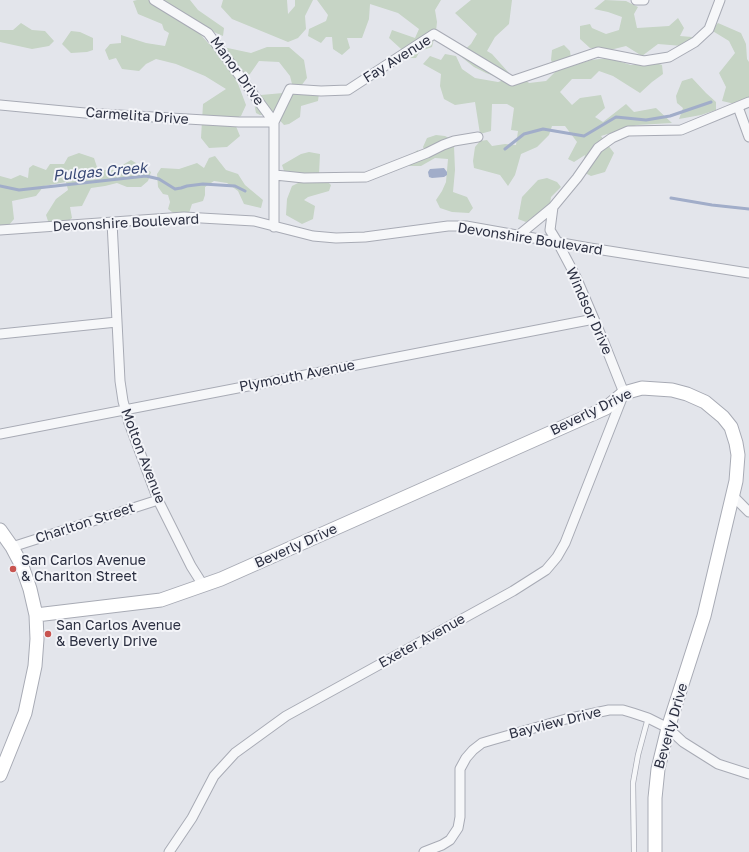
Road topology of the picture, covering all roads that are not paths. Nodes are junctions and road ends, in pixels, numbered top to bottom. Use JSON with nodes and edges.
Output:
{"nodes":[{"id":1,"x":154,"y":0,"type":"edge"},
{"id":2,"x":636,"y":0,"type":"edge"},
{"id":3,"x":644,"y":0,"type":"edge"},
{"id":4,"x":720,"y":0,"type":"edge"},
{"id":5,"x":749,"y":102,"type":"edge"},
{"id":6,"x":0,"y":105,"type":"edge"},
{"id":7,"x":738,"y":106,"type":"junction"},
{"id":8,"x":274,"y":122,"type":"junction"},
{"id":9,"x":749,"y":136,"type":"edge"},
{"id":10,"x":478,"y":137,"type":"dead end"},
{"id":11,"x":275,"y":175,"type":"junction"},
{"id":12,"x":553,"y":207,"type":"junction"},
{"id":13,"x":112,"y":222,"type":"junction"},
{"id":14,"x":274,"y":226,"type":"junction"},
{"id":15,"x":0,"y":230,"type":"edge"},
{"id":16,"x":519,"y":235,"type":"junction"},
{"id":17,"x":558,"y":243,"type":"junction"},
{"id":18,"x":749,"y":273,"type":"edge"},
{"id":19,"x":594,"y":319,"type":"junction"},
{"id":20,"x":117,"y":322,"type":"junction"},
{"id":21,"x":0,"y":334,"type":"edge"},
{"id":22,"x":624,"y":394,"type":"junction"},
{"id":23,"x":125,"y":409,"type":"junction"},
{"id":24,"x":0,"y":434,"type":"edge"},
{"id":25,"x":733,"y":496,"type":"junction"},
{"id":26,"x":158,"y":500,"type":"junction"},
{"id":27,"x":749,"y":512,"type":"edge"},
{"id":28,"x":0,"y":530,"type":"edge"},
{"id":29,"x":12,"y":547,"type":"junction"},
{"id":30,"x":203,"y":585,"type":"junction"},
{"id":31,"x":36,"y":615,"type":"junction"},
{"id":32,"x":648,"y":718,"type":"junction"},
{"id":33,"x":668,"y":728,"type":"junction"},
{"id":34,"x":749,"y":774,"type":"edge"},
{"id":35,"x":0,"y":775,"type":"edge"},
{"id":36,"x":169,"y":852,"type":"edge"},
{"id":37,"x":424,"y":852,"type":"edge"},
{"id":38,"x":634,"y":852,"type":"edge"},
{"id":39,"x":655,"y":852,"type":"edge"}],
"edges":[{"from":1,"to":8,"type":"street","name":"Manor Drive"},
{"from":2,"to":3,"type":"street"},
{"from":4,"to":8,"type":"street","name":"Fay Avenue"},
{"from":5,"to":7,"type":"street"},
{"from":6,"to":8,"type":"street","name":"Carmelita Drive"},
{"from":7,"to":9,"type":"street"},
{"from":7,"to":12,"type":"street"},
{"from":8,"to":11,"type":"street","name":"Fay Avenue"},
{"from":10,"to":11,"type":"street"},
{"from":11,"to":14,"type":"street","name":"Fay Avenue"},
{"from":12,"to":16,"type":"street"},
{"from":12,"to":17,"type":"street","name":"Windsor Drive"},
{"from":13,"to":14,"type":"street","name":"Devonshire Boulevard"},
{"from":13,"to":15,"type":"street","name":"Devonshire Boulevard"},
{"from":13,"to":20,"type":"street","name":"Molton Avenue"},
{"from":14,"to":16,"type":"street","name":"Devonshire Boulevard"},
{"from":16,"to":17,"type":"street","name":"Devonshire Boulevard"},
{"from":17,"to":18,"type":"street","name":"Devonshire Boulevard"},
{"from":17,"to":19,"type":"street","name":"Windsor Drive"},
{"from":19,"to":22,"type":"street","name":"Windsor Drive"},
{"from":19,"to":23,"type":"street","name":"Plymouth Avenue"},
{"from":20,"to":21,"type":"street"},
{"from":20,"to":23,"type":"street","name":"Molton Avenue"},
{"from":22,"to":25,"type":"street","name":"Beverly Drive"},
{"from":22,"to":30,"type":"street","name":"Beverly Drive"},
{"from":22,"to":36,"type":"street","name":"Exeter Avenue"},
{"from":23,"to":24,"type":"street","name":"Plymouth Avenue"},
{"from":23,"to":26,"type":"street","name":"Molton Avenue"},
{"from":25,"to":27,"type":"street"},
{"from":25,"to":33,"type":"street","name":"Beverly Drive"},
{"from":26,"to":29,"type":"street","name":"Charlton Street"},
{"from":26,"to":30,"type":"street","name":"Molton Avenue"},
{"from":28,"to":29,"type":"street"},
{"from":29,"to":31,"type":"street"},
{"from":30,"to":31,"type":"street","name":"Beverly Drive"},
{"from":31,"to":35,"type":"street"},
{"from":32,"to":33,"type":"street","name":"Bayview Drive"},
{"from":32,"to":37,"type":"street","name":"Bayview Drive"},
{"from":32,"to":38,"type":"lane"},
{"from":33,"to":34,"type":"street","name":"Bayview Drive"},
{"from":33,"to":39,"type":"street","name":"Beverly Drive"}]}
